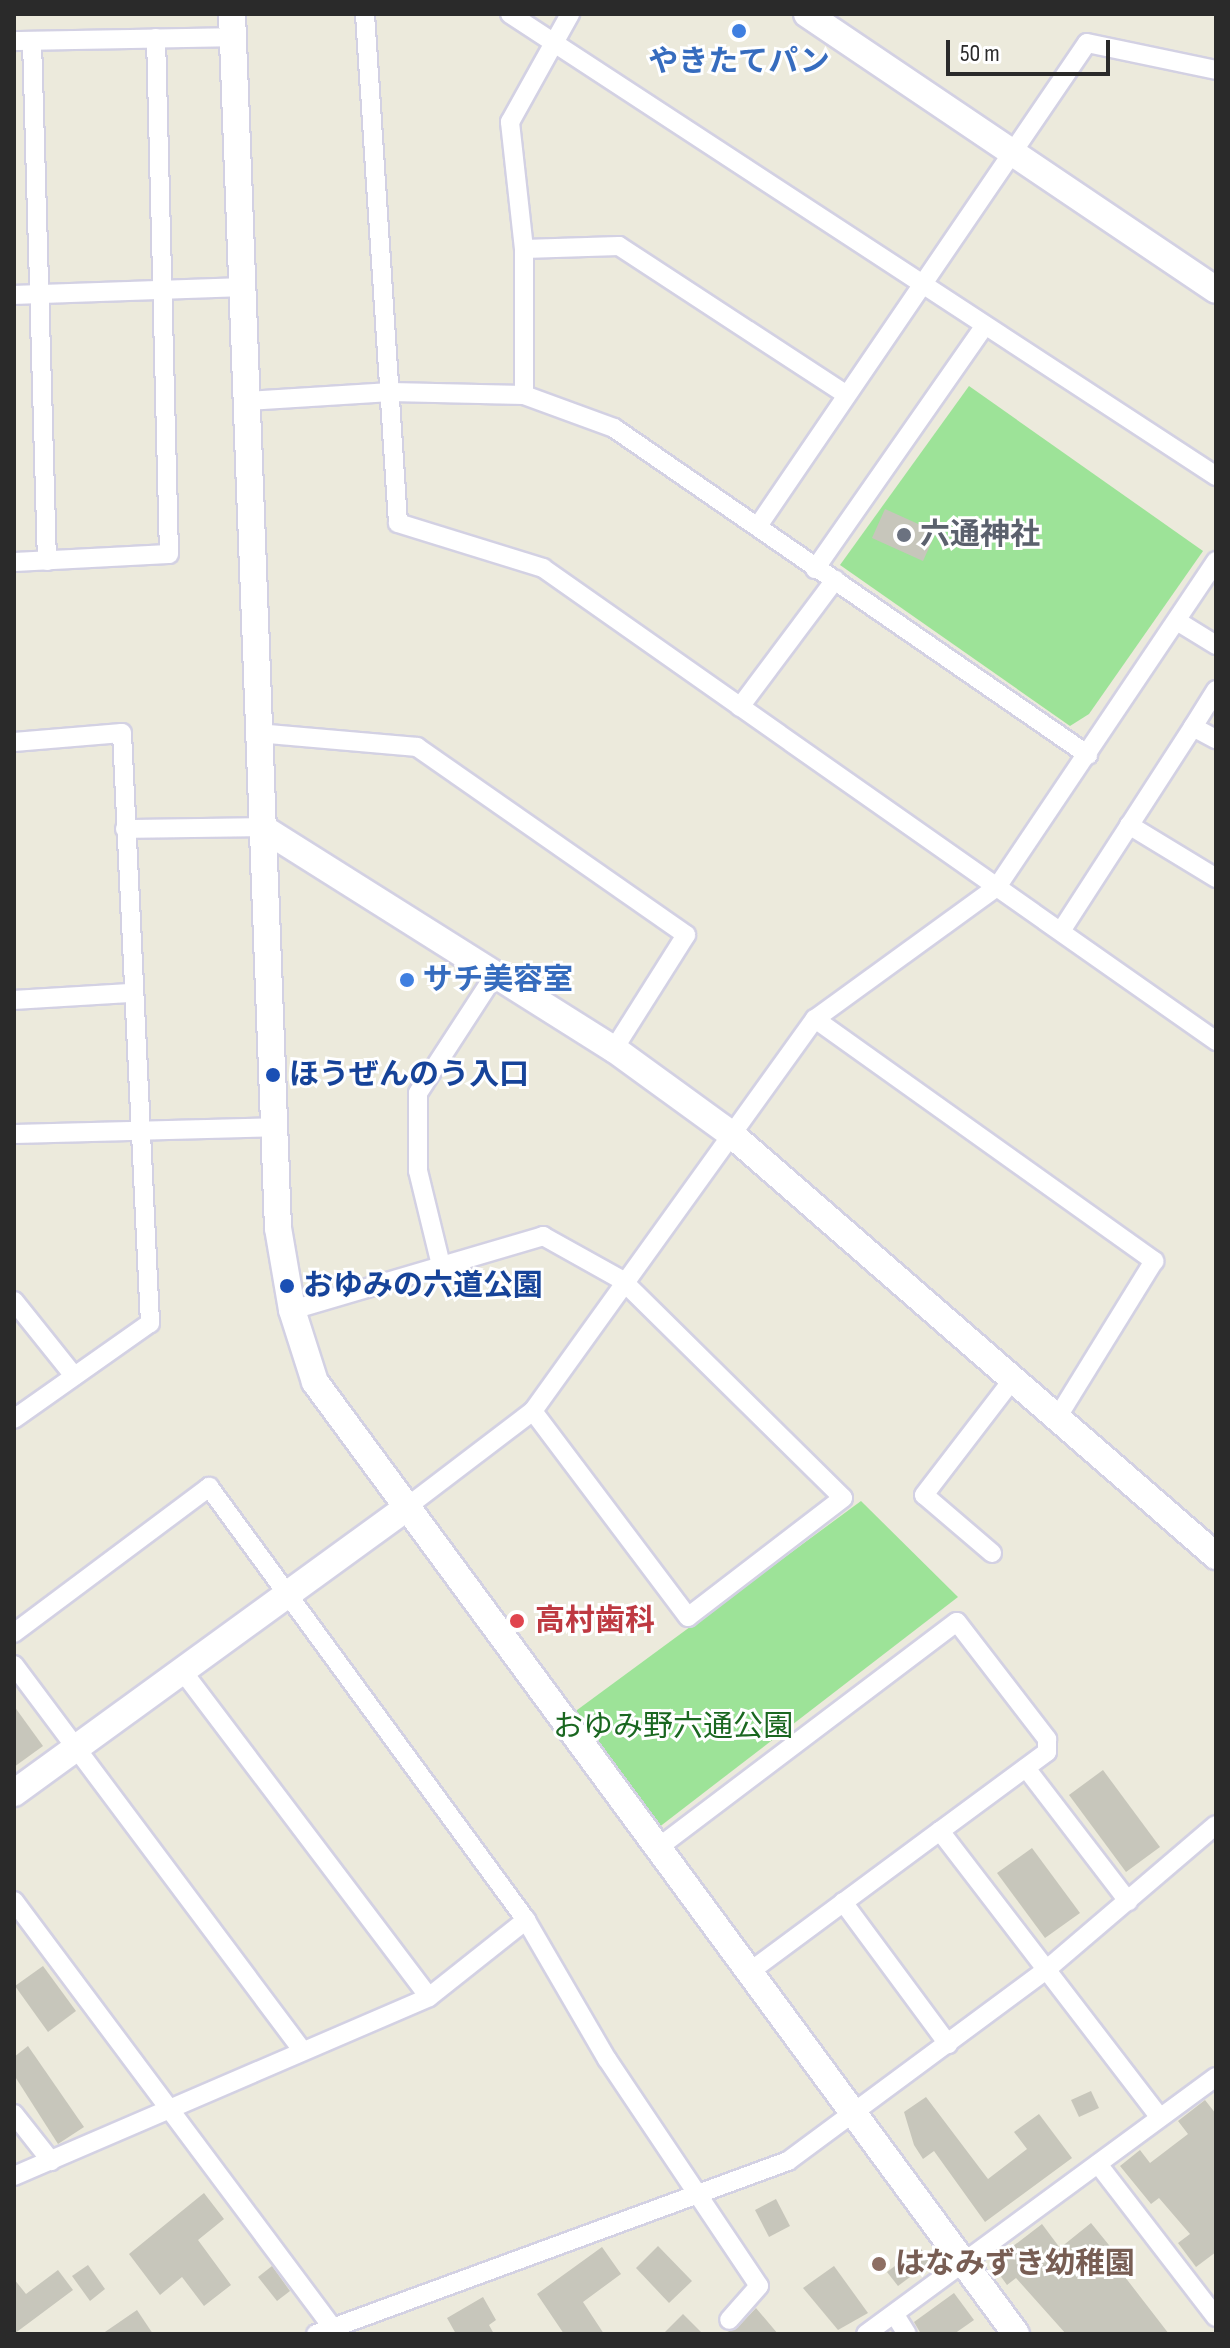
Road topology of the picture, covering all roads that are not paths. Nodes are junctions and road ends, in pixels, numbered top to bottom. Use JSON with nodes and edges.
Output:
{"nodes":[{"id":1,"x":365,"y":14,"type":"edge"},
{"id":2,"x":510,"y":14,"type":"edge"},
{"id":3,"x":570,"y":14,"type":"edge"},
{"id":4,"x":807,"y":14,"type":"edge"},
{"id":5,"x":232,"y":26,"type":"edge"},
{"id":6,"x":156,"y":38,"type":"junction"},
{"id":7,"x":23,"y":41,"type":"edge"},
{"id":8,"x":553,"y":44,"type":"junction"},
{"id":9,"x":1216,"y":70,"type":"edge"},
{"id":10,"x":1014,"y":152,"type":"junction"},
{"id":11,"x":524,"y":249,"type":"junction"},
{"id":12,"x":922,"y":283,"type":"junction"},
{"id":13,"x":243,"y":287,"type":"junction"},
{"id":14,"x":162,"y":290,"type":"junction"},
{"id":15,"x":1216,"y":290,"type":"edge"},
{"id":16,"x":40,"y":294,"type":"junction"},
{"id":17,"x":14,"y":295,"type":"edge"},
{"id":18,"x":985,"y":325,"type":"junction"},
{"id":19,"x":391,"y":392,"type":"junction"},
{"id":20,"x":845,"y":394,"type":"junction"},
{"id":21,"x":524,"y":395,"type":"junction"},
{"id":22,"x":247,"y":401,"type":"junction"},
{"id":23,"x":1216,"y":476,"type":"edge"},
{"id":24,"x":758,"y":526,"type":"junction"},
{"id":25,"x":47,"y":561,"type":"junction"},
{"id":26,"x":1216,"y":561,"type":"edge"},
{"id":27,"x":14,"y":562,"type":"edge"},
{"id":28,"x":815,"y":569,"type":"junction"},
{"id":29,"x":835,"y":580,"type":"junction"},
{"id":30,"x":1177,"y":621,"type":"junction"},
{"id":31,"x":1216,"y":645,"type":"edge"},
{"id":32,"x":1216,"y":690,"type":"edge"},
{"id":33,"x":740,"y":707,"type":"junction"},
{"id":34,"x":1193,"y":727,"type":"junction"},
{"id":35,"x":257,"y":733,"type":"junction"},
{"id":36,"x":1216,"y":739,"type":"edge"},
{"id":37,"x":14,"y":742,"type":"edge"},
{"id":38,"x":1088,"y":755,"type":"junction"},
{"id":39,"x":1129,"y":825,"type":"junction"},
{"id":40,"x":261,"y":827,"type":"junction"},
{"id":41,"x":125,"y":829,"type":"junction"},
{"id":42,"x":1216,"y":878,"type":"edge"},
{"id":43,"x":997,"y":887,"type":"junction"},
{"id":44,"x":1061,"y":931,"type":"junction"},
{"id":45,"x":494,"y":976,"type":"junction"},
{"id":46,"x":129,"y":993,"type":"junction"},
{"id":47,"x":14,"y":1000,"type":"edge"},
{"id":48,"x":815,"y":1019,"type":"junction"},
{"id":49,"x":1216,"y":1041,"type":"edge"},
{"id":50,"x":614,"y":1049,"type":"junction"},
{"id":51,"x":275,"y":1127,"type":"junction"},
{"id":52,"x":139,"y":1131,"type":"junction"},
{"id":53,"x":14,"y":1134,"type":"edge"},
{"id":54,"x":731,"y":1134,"type":"junction"},
{"id":55,"x":440,"y":1261,"type":"junction"},
{"id":56,"x":622,"y":1280,"type":"junction"},
{"id":57,"x":14,"y":1301,"type":"edge"},
{"id":58,"x":292,"y":1310,"type":"junction"},
{"id":59,"x":74,"y":1376,"type":"junction"},
{"id":60,"x":1010,"y":1383,"type":"junction"},
{"id":61,"x":533,"y":1411,"type":"junction"},
{"id":62,"x":14,"y":1419,"type":"edge"},
{"id":63,"x":1055,"y":1421,"type":"junction"},
{"id":64,"x":403,"y":1510,"type":"junction"},
{"id":65,"x":992,"y":1553,"type":"dead end"},
{"id":66,"x":1216,"y":1556,"type":"edge"},
{"id":67,"x":289,"y":1591,"type":"junction"},
{"id":68,"x":14,"y":1633,"type":"edge"},
{"id":69,"x":14,"y":1665,"type":"edge"},
{"id":70,"x":184,"y":1673,"type":"junction"},
{"id":71,"x":77,"y":1751,"type":"junction"},
{"id":72,"x":1026,"y":1768,"type":"junction"},
{"id":73,"x":14,"y":1793,"type":"edge"},
{"id":74,"x":1216,"y":1825,"type":"edge"},
{"id":75,"x":940,"y":1831,"type":"junction"},
{"id":76,"x":655,"y":1850,"type":"junction"},
{"id":77,"x":14,"y":1901,"type":"edge"},
{"id":78,"x":1128,"y":1901,"type":"junction"},
{"id":79,"x":843,"y":1902,"type":"junction"},
{"id":80,"x":526,"y":1920,"type":"junction"},
{"id":81,"x":1046,"y":1970,"type":"junction"},
{"id":82,"x":748,"y":1973,"type":"junction"},
{"id":83,"x":429,"y":1997,"type":"junction"},
{"id":84,"x":948,"y":2044,"type":"junction"},
{"id":85,"x":302,"y":2050,"type":"junction"},
{"id":86,"x":1216,"y":2077,"type":"edge"},
{"id":87,"x":172,"y":2108,"type":"junction"},
{"id":88,"x":14,"y":2114,"type":"edge"},
{"id":89,"x":855,"y":2116,"type":"junction"},
{"id":90,"x":1159,"y":2116,"type":"junction"},
{"id":91,"x":51,"y":2161,"type":"junction"},
{"id":92,"x":1098,"y":2164,"type":"junction"},
{"id":93,"x":14,"y":2176,"type":"edge"},
{"id":94,"x":702,"y":2197,"type":"junction"},
{"id":95,"x":965,"y":2266,"type":"junction"},
{"id":96,"x":895,"y":2315,"type":"junction"},
{"id":97,"x":1216,"y":2317,"type":"edge"},
{"id":98,"x":729,"y":2320,"type":"dead end"},
{"id":99,"x":325,"y":2331,"type":"edge"},
{"id":100,"x":866,"y":2334,"type":"edge"},
{"id":101,"x":907,"y":2334,"type":"edge"},
{"id":102,"x":1016,"y":2334,"type":"edge"}],
"edges":[{"from":1,"to":19,"type":"street"},
{"from":2,"to":8,"type":"street"},
{"from":3,"to":8,"type":"street"},
{"from":4,"to":10,"type":"street"},
{"from":5,"to":6,"type":"street"},
{"from":5,"to":13,"type":"street"},
{"from":6,"to":7,"type":"street"},
{"from":6,"to":14,"type":"street"},
{"from":7,"to":16,"type":"street"},
{"from":8,"to":11,"type":"street"},
{"from":8,"to":12,"type":"street"},
{"from":9,"to":10,"type":"street"},
{"from":10,"to":12,"type":"street"},
{"from":10,"to":15,"type":"street"},
{"from":11,"to":20,"type":"street"},
{"from":11,"to":21,"type":"street"},
{"from":12,"to":18,"type":"street"},
{"from":12,"to":20,"type":"street"},
{"from":13,"to":14,"type":"street"},
{"from":13,"to":22,"type":"street"},
{"from":14,"to":16,"type":"street"},
{"from":14,"to":25,"type":"street"},
{"from":16,"to":17,"type":"street"},
{"from":16,"to":25,"type":"street"},
{"from":18,"to":23,"type":"street"},
{"from":18,"to":28,"type":"street"},
{"from":19,"to":21,"type":"street"},
{"from":19,"to":22,"type":"street"},
{"from":19,"to":33,"type":"street"},
{"from":20,"to":24,"type":"street"},
{"from":21,"to":24,"type":"street"},
{"from":22,"to":35,"type":"street"},
{"from":24,"to":28,"type":"street"},
{"from":25,"to":27,"type":"street"},
{"from":26,"to":30,"type":"street"},
{"from":28,"to":29,"type":"street"},
{"from":29,"to":33,"type":"street"},
{"from":29,"to":38,"type":"street"},
{"from":30,"to":31,"type":"street"},
{"from":30,"to":38,"type":"street"},
{"from":32,"to":34,"type":"street"},
{"from":33,"to":43,"type":"street"},
{"from":34,"to":36,"type":"street"},
{"from":34,"to":39,"type":"street"},
{"from":35,"to":40,"type":"street"},
{"from":35,"to":50,"type":"street"},
{"from":37,"to":41,"type":"street"},
{"from":38,"to":43,"type":"street"},
{"from":39,"to":42,"type":"street"},
{"from":39,"to":44,"type":"street"},
{"from":40,"to":41,"type":"street"},
{"from":40,"to":45,"type":"street"},
{"from":40,"to":51,"type":"street"},
{"from":41,"to":46,"type":"street"},
{"from":43,"to":44,"type":"street"},
{"from":43,"to":48,"type":"street"},
{"from":44,"to":49,"type":"street"},
{"from":45,"to":50,"type":"street"},
{"from":45,"to":55,"type":"street"},
{"from":46,"to":47,"type":"street"},
{"from":46,"to":52,"type":"street"},
{"from":48,"to":54,"type":"street"},
{"from":48,"to":63,"type":"street"},
{"from":50,"to":54,"type":"street"},
{"from":51,"to":52,"type":"street"},
{"from":51,"to":58,"type":"street"},
{"from":52,"to":53,"type":"street"},
{"from":52,"to":59,"type":"street"},
{"from":54,"to":56,"type":"street"},
{"from":54,"to":60,"type":"street"},
{"from":55,"to":56,"type":"street"},
{"from":55,"to":58,"type":"street"},
{"from":56,"to":61,"type":"street"},
{"from":56,"to":61,"type":"street"},
{"from":57,"to":59,"type":"street"},
{"from":58,"to":64,"type":"street"},
{"from":59,"to":62,"type":"street"},
{"from":60,"to":63,"type":"street"},
{"from":60,"to":65,"type":"street"},
{"from":61,"to":64,"type":"street"},
{"from":63,"to":66,"type":"street"},
{"from":64,"to":67,"type":"street"},
{"from":64,"to":76,"type":"street"},
{"from":67,"to":68,"type":"street"},
{"from":67,"to":70,"type":"street"},
{"from":67,"to":80,"type":"street"},
{"from":69,"to":71,"type":"street"},
{"from":70,"to":71,"type":"street"},
{"from":70,"to":83,"type":"street"},
{"from":71,"to":73,"type":"street"},
{"from":71,"to":85,"type":"street"},
{"from":72,"to":75,"type":"street"},
{"from":72,"to":76,"type":"street"},
{"from":72,"to":78,"type":"street"},
{"from":74,"to":78,"type":"street"},
{"from":75,"to":79,"type":"street"},
{"from":75,"to":81,"type":"street"},
{"from":76,"to":82,"type":"street"},
{"from":77,"to":87,"type":"street"},
{"from":78,"to":81,"type":"street"},
{"from":79,"to":82,"type":"street"},
{"from":79,"to":84,"type":"street"},
{"from":80,"to":83,"type":"street"},
{"from":80,"to":94,"type":"street"},
{"from":81,"to":84,"type":"street"},
{"from":81,"to":90,"type":"street"},
{"from":82,"to":89,"type":"street"},
{"from":83,"to":85,"type":"street"},
{"from":84,"to":89,"type":"street"},
{"from":85,"to":87,"type":"street"},
{"from":86,"to":90,"type":"street"},
{"from":87,"to":91,"type":"street"},
{"from":87,"to":99,"type":"street"},
{"from":88,"to":91,"type":"street"},
{"from":89,"to":94,"type":"street"},
{"from":89,"to":95,"type":"street"},
{"from":90,"to":92,"type":"street"},
{"from":91,"to":93,"type":"street"},
{"from":92,"to":95,"type":"street"},
{"from":92,"to":97,"type":"street"},
{"from":94,"to":98,"type":"street"},
{"from":94,"to":99,"type":"street"},
{"from":95,"to":96,"type":"street"},
{"from":95,"to":102,"type":"street"},
{"from":96,"to":100,"type":"street"},
{"from":96,"to":101,"type":"street"}]}
